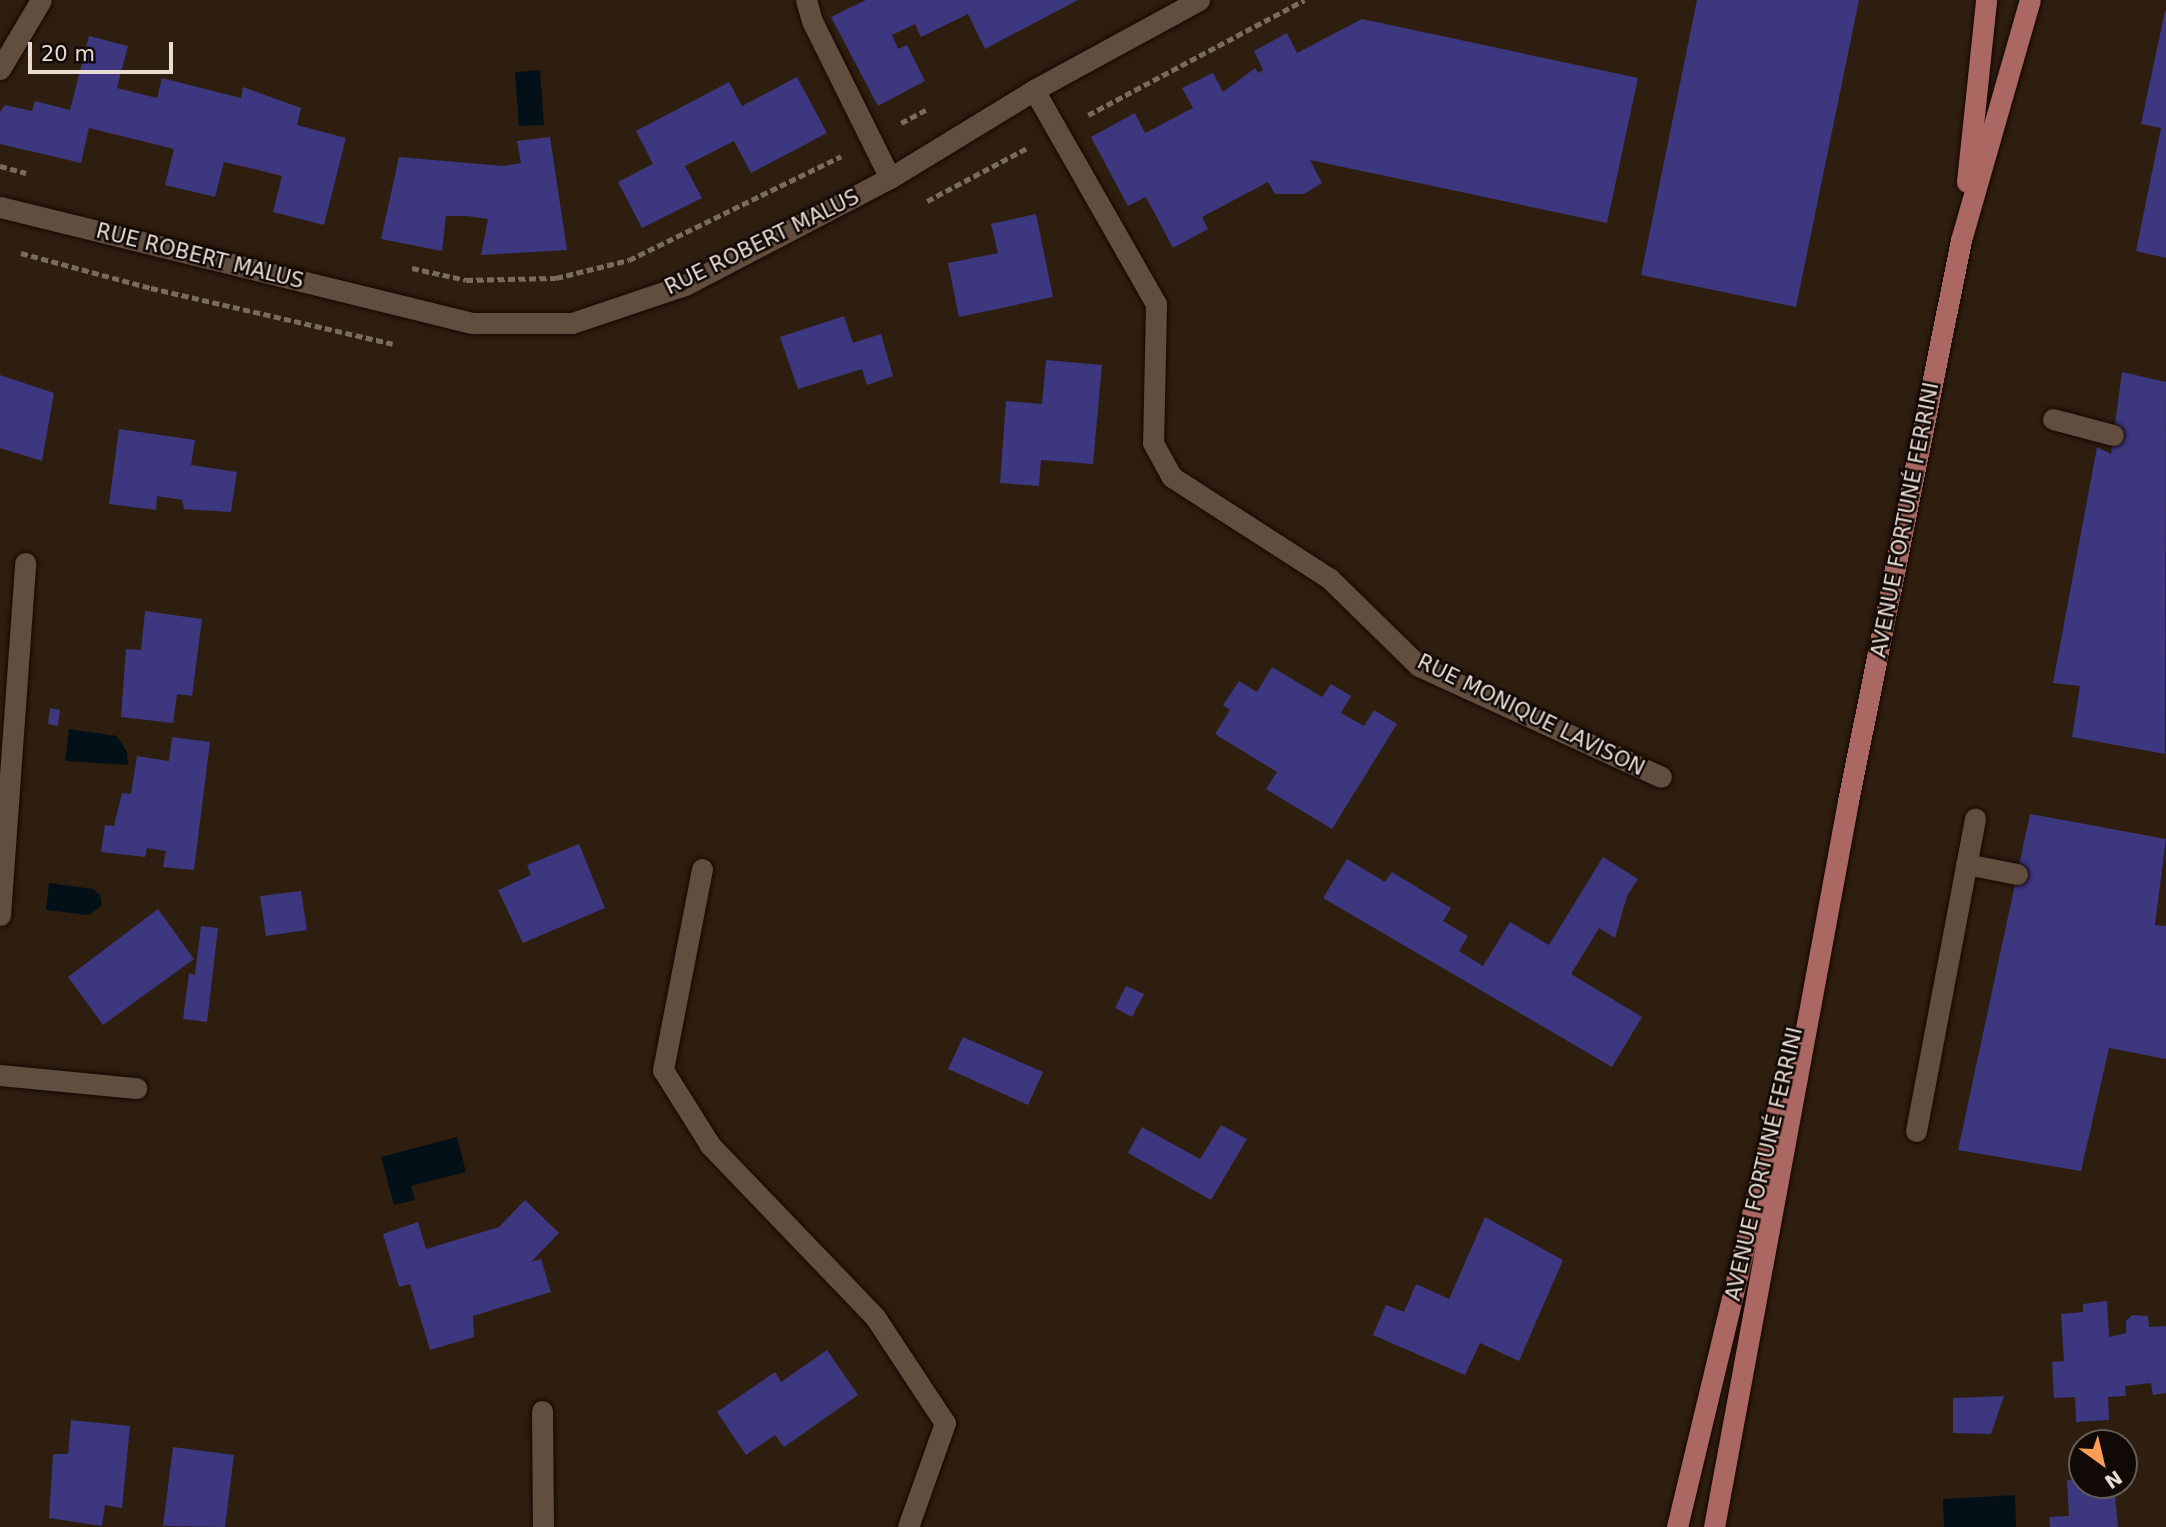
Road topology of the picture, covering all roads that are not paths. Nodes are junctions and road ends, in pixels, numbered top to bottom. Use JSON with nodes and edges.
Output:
{"nodes":[{"id":1,"x":41,"y":0,"type":"edge"},
{"id":2,"x":806,"y":0,"type":"edge"},
{"id":3,"x":1199,"y":0,"type":"edge"},
{"id":4,"x":1986,"y":0,"type":"edge"},
{"id":5,"x":2030,"y":0,"type":"edge"},
{"id":6,"x":0,"y":69,"type":"edge"},
{"id":7,"x":1034,"y":90,"type":"junction"},
{"id":8,"x":890,"y":178,"type":"junction"},
{"id":9,"x":0,"y":207,"type":"edge"},
{"id":10,"x":1961,"y":240,"type":"junction"},
{"id":11,"x":2053,"y":419,"type":"dead end"},
{"id":12,"x":2113,"y":435,"type":"dead end"},
{"id":13,"x":25,"y":563,"type":"dead end"},
{"id":14,"x":1661,"y":777,"type":"dead end"},
{"id":15,"x":1848,"y":801,"type":"junction"},
{"id":16,"x":1975,"y":818,"type":"dead end"},
{"id":17,"x":1966,"y":864,"type":"junction"},
{"id":18,"x":702,"y":869,"type":"dead end"},
{"id":19,"x":2017,"y":874,"type":"dead end"},
{"id":20,"x":0,"y":915,"type":"edge"},
{"id":21,"x":0,"y":1075,"type":"edge"},
{"id":22,"x":136,"y":1088,"type":"dead end"},
{"id":23,"x":1916,"y":1131,"type":"dead end"},
{"id":24,"x":542,"y":1411,"type":"dead end"},
{"id":25,"x":543,"y":1527,"type":"edge"},
{"id":26,"x":908,"y":1527,"type":"edge"},
{"id":27,"x":1676,"y":1527,"type":"edge"},
{"id":28,"x":1714,"y":1527,"type":"edge"}],
"edges":[{"from":1,"to":6,"type":"street"},
{"from":2,"to":8,"type":"street"},
{"from":3,"to":7,"type":"street","name":"RUE ROBERT MALUS"},
{"from":4,"to":10,"type":"main road","name":"AVENUE FORTUNÉ FERRINI"},
{"from":5,"to":10,"type":"main road","name":"AVENUE FORTUNÉ FERRINI"},
{"from":7,"to":8,"type":"street","name":"RUE ROBERT MALUS"},
{"from":7,"to":14,"type":"street","name":"RUE MONIQUE LAVISON"},
{"from":8,"to":9,"type":"street","name":"RUE ROBERT MALUS"},
{"from":10,"to":15,"type":"main road","name":"AVENUE FORTUNÉ FERRINI"},
{"from":11,"to":12,"type":"street"},
{"from":13,"to":20,"type":"street"},
{"from":15,"to":27,"type":"main road","name":"AVENUE FORTUNÉ FERRINI"},
{"from":15,"to":28,"type":"main road","name":"AVENUE FORTUNÉ FERRINI"},
{"from":16,"to":17,"type":"street"},
{"from":17,"to":19,"type":"street"},
{"from":17,"to":23,"type":"street"},
{"from":18,"to":26,"type":"street"},
{"from":21,"to":22,"type":"street"},
{"from":24,"to":25,"type":"street"}]}
